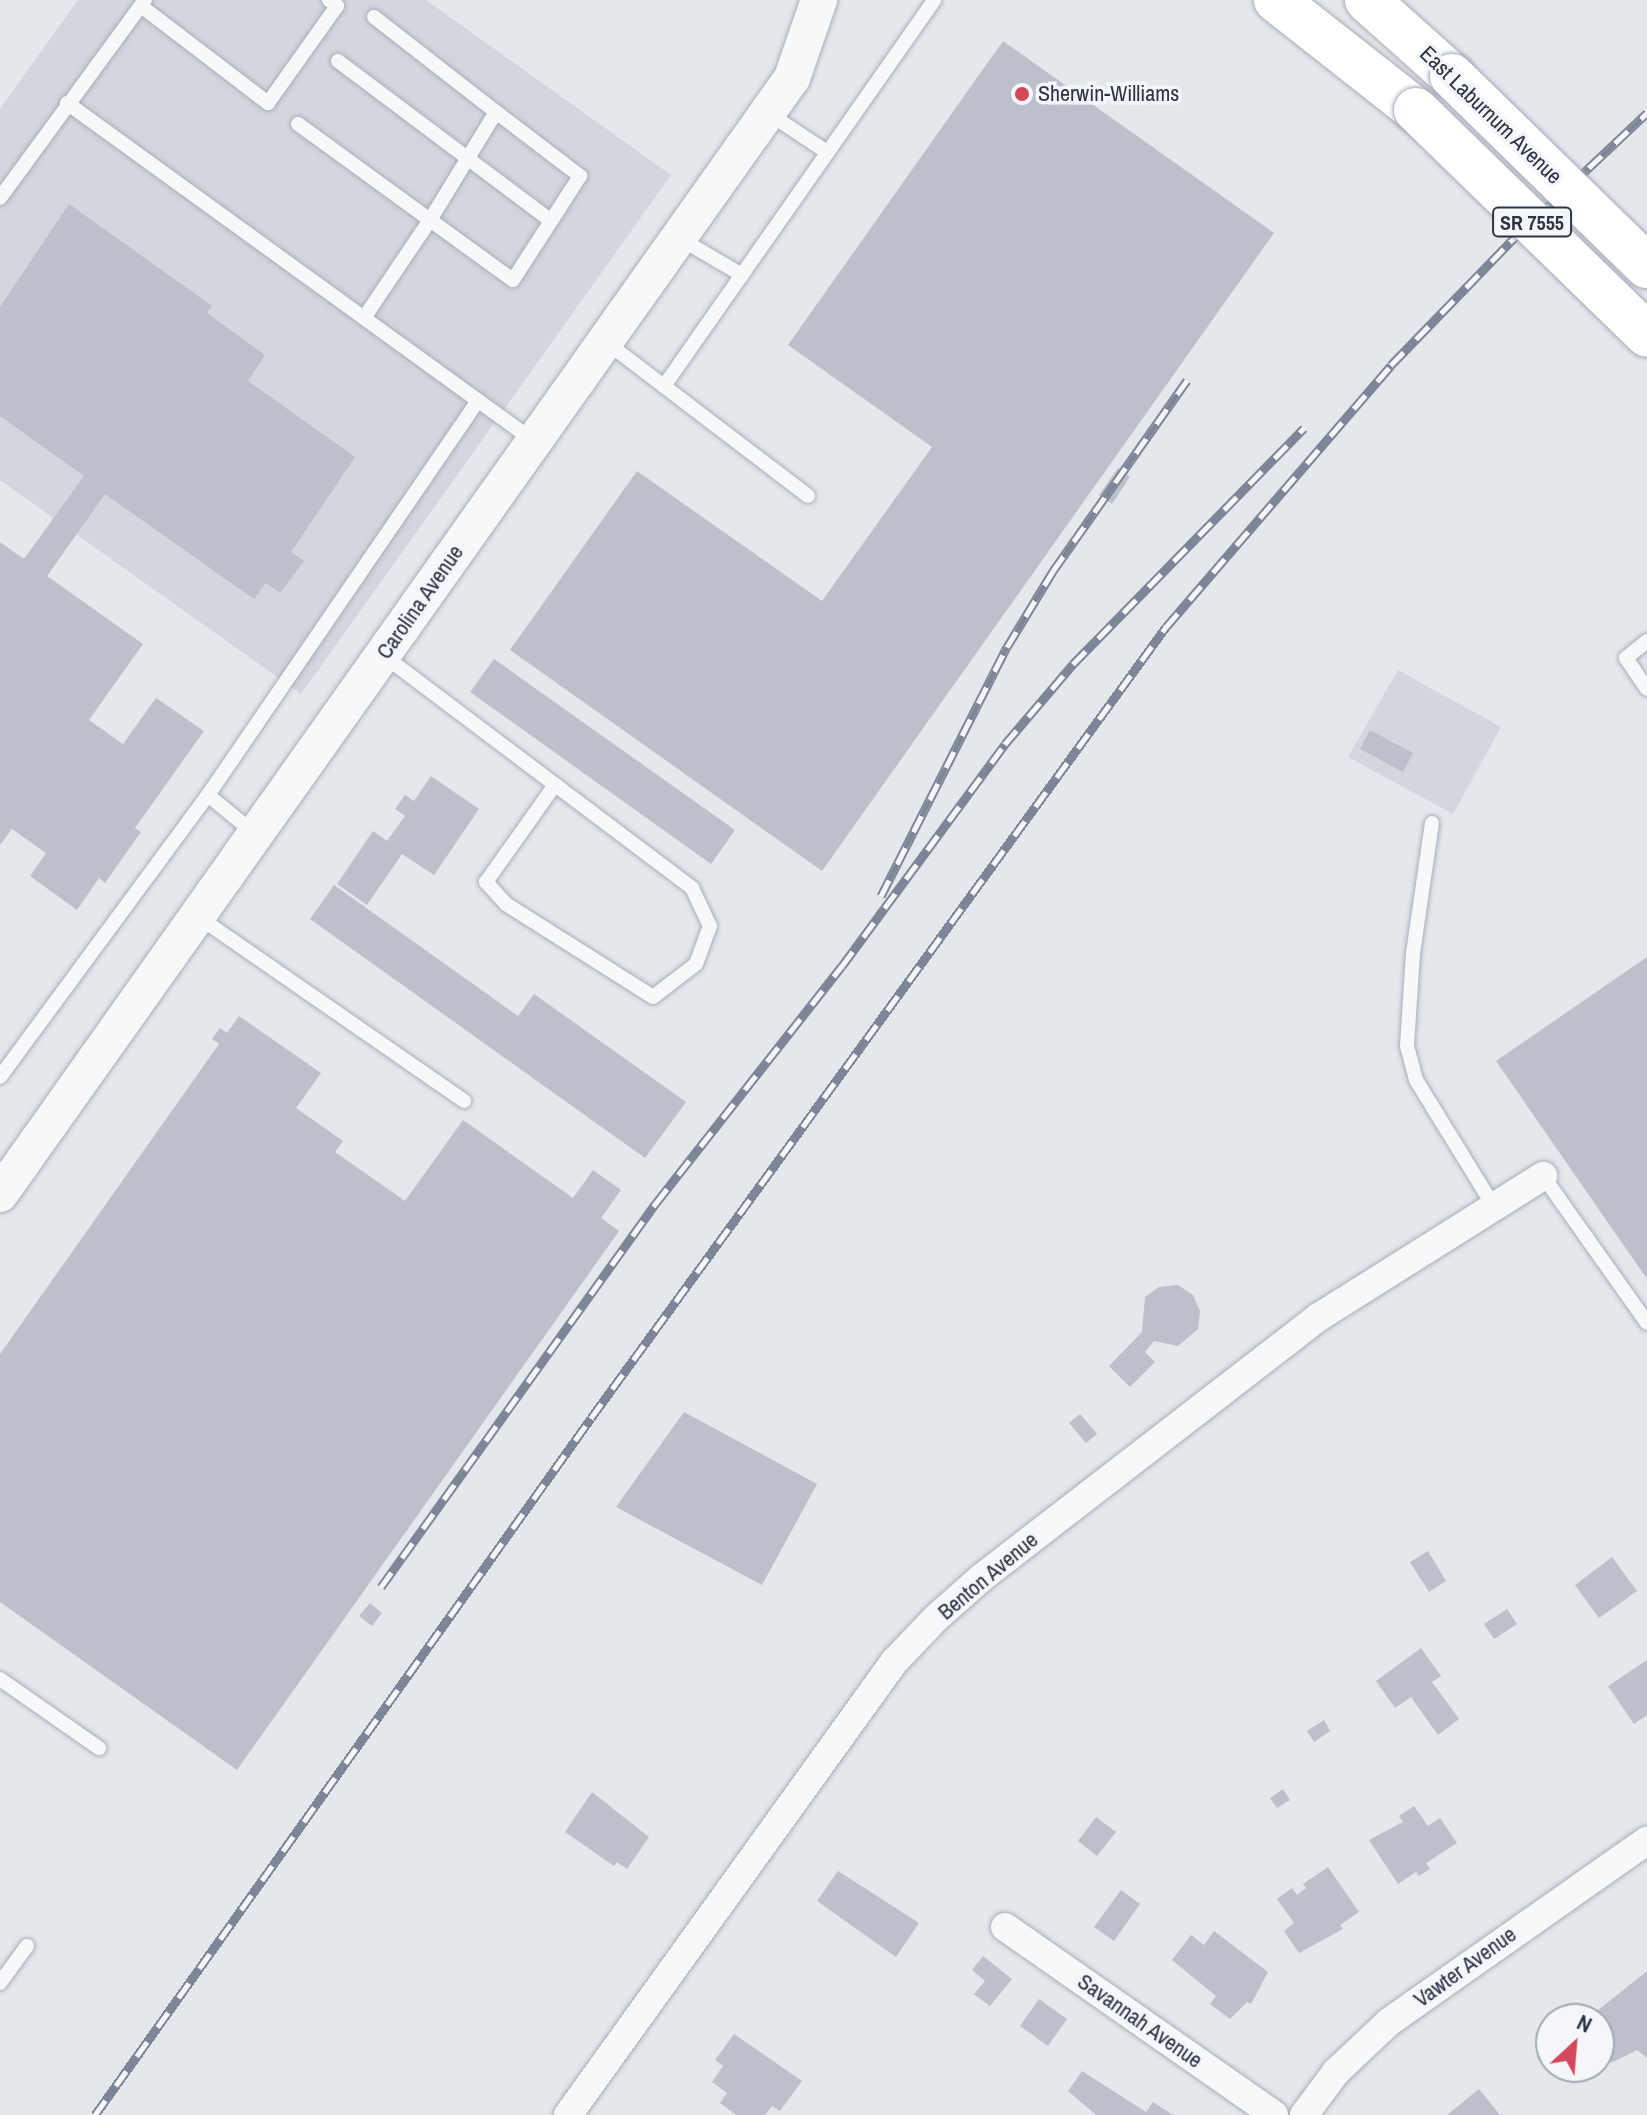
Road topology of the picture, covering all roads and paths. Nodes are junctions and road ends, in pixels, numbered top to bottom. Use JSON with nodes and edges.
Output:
{"nodes":[{"id":1,"x":329,"y":0,"type":"edge"},
{"id":2,"x":819,"y":0,"type":"edge"},
{"id":3,"x":934,"y":0,"type":"edge"},
{"id":4,"x":1276,"y":0,"type":"edge"},
{"id":5,"x":1367,"y":0,"type":"edge"},
{"id":6,"x":143,"y":3,"type":"edge"},
{"id":7,"x":374,"y":17,"type":"dead end"},
{"id":8,"x":338,"y":61,"type":"dead end"},
{"id":9,"x":67,"y":103,"type":"junction"},
{"id":10,"x":496,"y":112,"type":"junction"},
{"id":11,"x":767,"y":113,"type":"junction"},
{"id":12,"x":298,"y":124,"type":"dead end"},
{"id":13,"x":827,"y":152,"type":"junction"},
{"id":14,"x":466,"y":159,"type":"junction"},
{"id":15,"x":0,"y":198,"type":"edge"},
{"id":16,"x":430,"y":220,"type":"junction"},
{"id":17,"x":551,"y":221,"type":"junction"},
{"id":18,"x":679,"y":238,"type":"junction"},
{"id":19,"x":1647,"y":266,"type":"edge"},
{"id":20,"x":742,"y":275,"type":"junction"},
{"id":21,"x":364,"y":318,"type":"junction"},
{"id":22,"x":1647,"y":335,"type":"edge"},
{"id":23,"x":605,"y":342,"type":"junction"},
{"id":24,"x":664,"y":386,"type":"junction"},
{"id":25,"x":478,"y":400,"type":"junction"},
{"id":26,"x":535,"y":441,"type":"junction"},
{"id":27,"x":808,"y":496,"type":"dead end"},
{"id":28,"x":1647,"y":641,"type":"edge"},
{"id":29,"x":383,"y":655,"type":"junction"},
{"id":30,"x":1647,"y":689,"type":"edge"},
{"id":31,"x":555,"y":785,"type":"junction"},
{"id":32,"x":208,"y":795,"type":"junction"},
{"id":33,"x":1432,"y":823,"type":"dead end"},
{"id":34,"x":256,"y":834,"type":"junction"},
{"id":35,"x":197,"y":916,"type":"junction"},
{"id":36,"x":0,"y":1077,"type":"edge"},
{"id":37,"x":464,"y":1101,"type":"dead end"},
{"id":38,"x":1543,"y":1176,"type":"joint"},
{"id":39,"x":1,"y":1190,"type":"edge"},
{"id":40,"x":1493,"y":1205,"type":"junction"},
{"id":41,"x":1647,"y":1323,"type":"edge"},
{"id":42,"x":0,"y":1679,"type":"edge"},
{"id":43,"x":99,"y":1748,"type":"dead end"},
{"id":44,"x":1647,"y":1841,"type":"edge"},
{"id":45,"x":1005,"y":1927,"type":"dead end"},
{"id":46,"x":27,"y":1946,"type":"dead end"},
{"id":47,"x":0,"y":1983,"type":"edge"},
{"id":48,"x":568,"y":2115,"type":"edge"},
{"id":49,"x":1274,"y":2115,"type":"edge"},
{"id":50,"x":1304,"y":2115,"type":"edge"}],
"edges":[{"from":1,"to":6,"type":"lane"},
{"from":2,"to":11,"type":"street","name":"Carolina Avenue"},
{"from":3,"to":13,"type":"lane"},
{"from":4,"to":22,"type":"main road","number":"SR 7555","bridge":true},
{"from":5,"to":19,"type":"main road","name":"East Laburnum Avenue","number":"SR 7555","bridge":true},
{"from":6,"to":9,"type":"lane"},
{"from":7,"to":10,"type":"lane"},
{"from":8,"to":14,"type":"lane"},
{"from":9,"to":15,"type":"lane"},
{"from":9,"to":21,"type":"lane"},
{"from":10,"to":14,"type":"lane"},
{"from":10,"to":17,"type":"lane"},
{"from":11,"to":13,"type":"lane"},
{"from":11,"to":18,"type":"street","name":"Carolina Avenue"},
{"from":12,"to":16,"type":"lane"},
{"from":13,"to":20,"type":"lane"},
{"from":14,"to":16,"type":"lane"},
{"from":14,"to":17,"type":"lane"},
{"from":16,"to":17,"type":"lane"},
{"from":16,"to":21,"type":"lane"},
{"from":18,"to":20,"type":"lane"},
{"from":18,"to":23,"type":"street","name":"Carolina Avenue"},
{"from":20,"to":24,"type":"lane"},
{"from":21,"to":25,"type":"lane"},
{"from":23,"to":24,"type":"lane"},
{"from":23,"to":26,"type":"street","name":"Carolina Avenue"},
{"from":24,"to":27,"type":"lane"},
{"from":25,"to":26,"type":"lane"},
{"from":25,"to":32,"type":"lane"},
{"from":26,"to":29,"type":"street","name":"Carolina Avenue"},
{"from":28,"to":30,"type":"lane"},
{"from":29,"to":31,"type":"lane"},
{"from":29,"to":34,"type":"street","name":"Carolina Avenue"},
{"from":31,"to":31,"type":"lane"},
{"from":32,"to":34,"type":"lane"},
{"from":32,"to":36,"type":"lane"},
{"from":33,"to":40,"type":"lane"},
{"from":34,"to":35,"type":"street","name":"Carolina Avenue"},
{"from":35,"to":37,"type":"lane"},
{"from":35,"to":39,"type":"street","name":"Carolina Avenue"},
{"from":38,"to":40,"type":"street","name":"Benton Avenue"},
{"from":38,"to":41,"type":"lane"},
{"from":40,"to":48,"type":"street","name":"Benton Avenue"},
{"from":42,"to":43,"type":"lane"},
{"from":44,"to":50,"type":"street","name":"Vawter Avenue"},
{"from":45,"to":49,"type":"street","name":"Savannah Avenue"},
{"from":46,"to":47,"type":"lane"}]}
